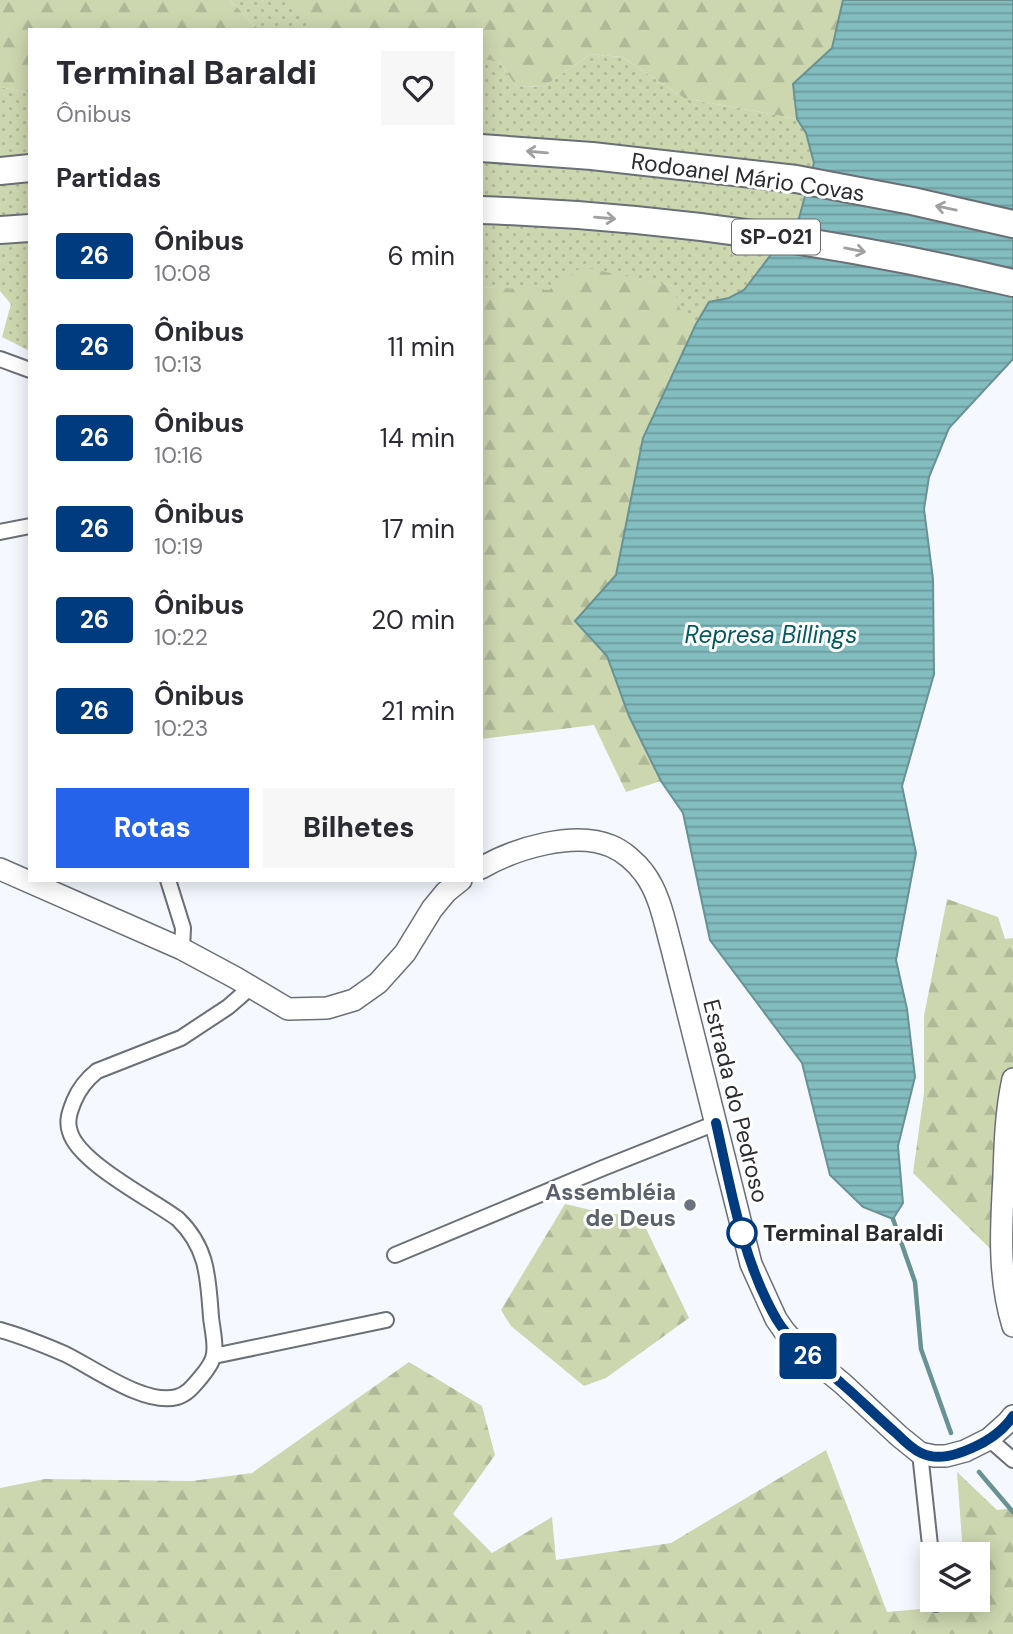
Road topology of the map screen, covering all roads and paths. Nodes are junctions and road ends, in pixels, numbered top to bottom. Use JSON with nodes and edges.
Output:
{"nodes":[{"id":1,"x":483,"y":148,"type":"edge"},
{"id":2,"x":28,"y":167,"type":"edge"},
{"id":3,"x":0,"y":171,"type":"edge"},
{"id":4,"x":483,"y":210,"type":"edge"},
{"id":5,"x":1013,"y":224,"type":"edge"},
{"id":6,"x":28,"y":228,"type":"edge"},
{"id":7,"x":0,"y":230,"type":"edge"},
{"id":8,"x":1013,"y":283,"type":"edge"},
{"id":9,"x":0,"y":359,"type":"edge"},
{"id":10,"x":28,"y":368,"type":"edge"},
{"id":11,"x":28,"y":526,"type":"edge"},
{"id":12,"x":0,"y":532,"type":"edge"},
{"id":13,"x":483,"y":867,"type":"edge"},
{"id":14,"x":0,"y":869,"type":"edge"},
{"id":15,"x":28,"y":881,"type":"edge"},
{"id":16,"x":30,"y":882,"type":"edge"},
{"id":17,"x":169,"y":882,"type":"edge"},
{"id":18,"x":456,"y":882,"type":"edge"},
{"id":19,"x":440,"y":889,"type":"edge"},
{"id":20,"x":182,"y":949,"type":"junction"},
{"id":21,"x":251,"y":987,"type":"junction"},
{"id":22,"x":1013,"y":1079,"type":"edge"},
{"id":23,"x":716,"y":1123,"type":"junction"},
{"id":24,"x":395,"y":1255,"type":"dead end"},
{"id":25,"x":386,"y":1320,"type":"dead end"},
{"id":26,"x":1013,"y":1326,"type":"edge"},
{"id":27,"x":0,"y":1330,"type":"edge"},
{"id":28,"x":214,"y":1356,"type":"junction"},
{"id":29,"x":1013,"y":1416,"type":"edge"},
{"id":30,"x":989,"y":1439,"type":"junction"},
{"id":31,"x":920,"y":1453,"type":"junction"},
{"id":32,"x":1013,"y":1460,"type":"edge"},
{"id":33,"x":930,"y":1542,"type":"edge"}],
"edges":[{"from":5,"to":1,"type":"highway","name":"Rodoanel Mário Covas","one_way":true},
{"from":2,"to":3,"type":"highway"},
{"from":4,"to":8,"type":"highway","number":"SP-021","one_way":true},
{"from":6,"to":7,"type":"highway"},
{"from":9,"to":10,"type":"street"},
{"from":11,"to":12,"type":"street"},
{"from":13,"to":23,"type":"main road","name":"Estrada do Pedroso"},
{"from":14,"to":15,"type":"main road"},
{"from":16,"to":20,"type":"main road"},
{"from":17,"to":20,"type":"street"},
{"from":18,"to":19,"type":"main road"},
{"from":19,"to":21,"type":"main road"},
{"from":20,"to":21,"type":"main road"},
{"from":21,"to":28,"type":"street"},
{"from":22,"to":26,"type":"main road"},
{"from":23,"to":24,"type":"street"},
{"from":23,"to":31,"type":"main road","name":"Estrada do Pedroso"},
{"from":25,"to":28,"type":"street"},
{"from":27,"to":28,"type":"street"},
{"from":29,"to":30,"type":"main road"},
{"from":30,"to":31,"type":"main road"},
{"from":30,"to":32,"type":"street"},
{"from":31,"to":33,"type":"street"}]}
